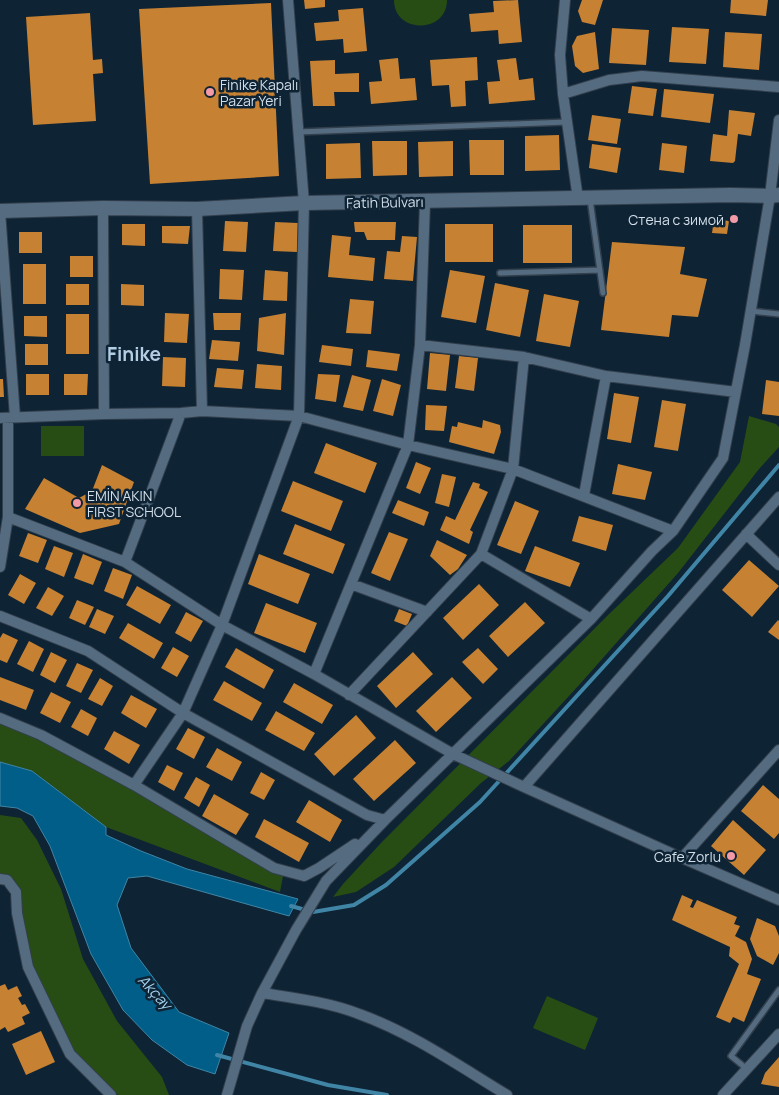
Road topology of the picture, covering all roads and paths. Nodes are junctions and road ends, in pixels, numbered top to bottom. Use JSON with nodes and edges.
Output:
{"nodes":[{"id":1,"x":288,"y":0,"type":"edge"},
{"id":2,"x":565,"y":0,"type":"edge"},
{"id":3,"x":779,"y":87,"type":"edge"},
{"id":4,"x":564,"y":94,"type":"junction"},
{"id":5,"x":779,"y":120,"type":"edge"},
{"id":6,"x":567,"y":122,"type":"junction"},
{"id":7,"x":298,"y":132,"type":"junction"},
{"id":8,"x":776,"y":196,"type":"edge"},
{"id":9,"x":584,"y":198,"type":"junction"},
{"id":10,"x":425,"y":202,"type":"junction"},
{"id":11,"x":304,"y":203,"type":"junction"},
{"id":12,"x":103,"y":208,"type":"junction"},
{"id":13,"x":197,"y":209,"type":"junction"},
{"id":14,"x":0,"y":211,"type":"edge"},
{"id":15,"x":600,"y":270,"type":"junction"},
{"id":16,"x":500,"y":273,"type":"dead end"},
{"id":17,"x":603,"y":293,"type":"dead end"},
{"id":18,"x":751,"y":311,"type":"junction"},
{"id":19,"x":779,"y":314,"type":"edge"},
{"id":20,"x":420,"y":345,"type":"junction"},
{"id":21,"x":524,"y":357,"type":"junction"},
{"id":22,"x":606,"y":376,"type":"junction"},
{"id":23,"x":736,"y":392,"type":"junction"},
{"id":24,"x":202,"y":411,"type":"junction"},
{"id":25,"x":181,"y":413,"type":"junction"},
{"id":26,"x":104,"y":414,"type":"junction"},
{"id":27,"x":299,"y":416,"type":"junction"},
{"id":28,"x":8,"y":418,"type":"edge"},
{"id":29,"x":408,"y":445,"type":"junction"},
{"id":30,"x":513,"y":469,"type":"junction"},
{"id":31,"x":584,"y":495,"type":"junction"},
{"id":32,"x":779,"y":497,"type":"edge"},
{"id":33,"x":8,"y":517,"type":"junction"},
{"id":34,"x":673,"y":531,"type":"junction"},
{"id":35,"x":746,"y":534,"type":"junction"},
{"id":36,"x":481,"y":554,"type":"junction"},
{"id":37,"x":125,"y":562,"type":"junction"},
{"id":38,"x":779,"y":565,"type":"edge"},
{"id":39,"x":0,"y":567,"type":"edge"},
{"id":40,"x":351,"y":584,"type":"junction"},
{"id":41,"x":427,"y":612,"type":"junction"},
{"id":42,"x":0,"y":616,"type":"edge"},
{"id":43,"x":591,"y":619,"type":"junction"},
{"id":44,"x":222,"y":625,"type":"junction"},
{"id":45,"x":314,"y":674,"type":"junction"},
{"id":46,"x":349,"y":695,"type":"junction"},
{"id":47,"x":183,"y":713,"type":"junction"},
{"id":48,"x":0,"y":718,"type":"edge"},
{"id":49,"x":779,"y":750,"type":"edge"},
{"id":50,"x":452,"y":754,"type":"junction"},
{"id":51,"x":134,"y":785,"type":"junction"},
{"id":52,"x":524,"y":787,"type":"junction"},
{"id":53,"x":385,"y":820,"type":"junction"},
{"id":54,"x":682,"y":858,"type":"junction"},
{"id":55,"x":0,"y":879,"type":"edge"},
{"id":56,"x":779,"y":900,"type":"edge"},
{"id":57,"x":779,"y":990,"type":"edge"},
{"id":58,"x":262,"y":993,"type":"junction"},
{"id":59,"x":779,"y":1034,"type":"edge"},
{"id":60,"x":747,"y":1069,"type":"junction"},
{"id":61,"x":227,"y":1093,"type":"edge"},
{"id":62,"x":111,"y":1095,"type":"edge"},
{"id":63,"x":507,"y":1095,"type":"edge"},
{"id":64,"x":723,"y":1095,"type":"edge"}],
"edges":[{"from":1,"to":7,"type":"street"},
{"from":2,"to":4,"type":"street"},
{"from":3,"to":4,"type":"street"},
{"from":4,"to":6,"type":"street"},
{"from":5,"to":8,"type":"street"},
{"from":6,"to":7,"type":"lane"},
{"from":6,"to":9,"type":"street"},
{"from":7,"to":11,"type":"street"},
{"from":8,"to":9,"type":"street","name":"Fatih Bulvarı"},
{"from":8,"to":18,"type":"street"},
{"from":9,"to":10,"type":"street","name":"Fatih Bulvarı"},
{"from":9,"to":15,"type":"lane"},
{"from":10,"to":11,"type":"street","name":"Fatih Bulvarı"},
{"from":10,"to":20,"type":"street"},
{"from":11,"to":13,"type":"street","name":"Fatih Bulvarı"},
{"from":11,"to":27,"type":"street"},
{"from":12,"to":13,"type":"street","name":"Fatih Bulvarı"},
{"from":12,"to":14,"type":"street","name":"Fatih Bulvarı"},
{"from":12,"to":26,"type":"street"},
{"from":13,"to":24,"type":"street"},
{"from":14,"to":28,"type":"street"},
{"from":15,"to":16,"type":"lane"},
{"from":15,"to":17,"type":"lane"},
{"from":18,"to":19,"type":"lane"},
{"from":18,"to":23,"type":"street"},
{"from":20,"to":21,"type":"street"},
{"from":20,"to":29,"type":"street"},
{"from":21,"to":22,"type":"street"},
{"from":21,"to":30,"type":"street"},
{"from":22,"to":23,"type":"street"},
{"from":22,"to":31,"type":"street"},
{"from":23,"to":34,"type":"street"},
{"from":24,"to":25,"type":"street"},
{"from":24,"to":27,"type":"street"},
{"from":25,"to":26,"type":"street"},
{"from":25,"to":37,"type":"street"},
{"from":26,"to":28,"type":"street"},
{"from":27,"to":29,"type":"street"},
{"from":27,"to":44,"type":"street"},
{"from":28,"to":33,"type":"street"},
{"from":29,"to":30,"type":"street"},
{"from":29,"to":40,"type":"street"},
{"from":30,"to":31,"type":"street"},
{"from":30,"to":36,"type":"street"},
{"from":31,"to":34,"type":"street"},
{"from":32,"to":35,"type":"street"},
{"from":33,"to":37,"type":"street"},
{"from":33,"to":39,"type":"street"},
{"from":34,"to":43,"type":"street"},
{"from":35,"to":38,"type":"street"},
{"from":35,"to":52,"type":"street"},
{"from":36,"to":41,"type":"street"},
{"from":36,"to":43,"type":"street"},
{"from":37,"to":44,"type":"street"},
{"from":40,"to":41,"type":"street"},
{"from":40,"to":45,"type":"street"},
{"from":41,"to":46,"type":"street"},
{"from":42,"to":47,"type":"street"},
{"from":43,"to":50,"type":"street"},
{"from":44,"to":45,"type":"street"},
{"from":44,"to":47,"type":"street"},
{"from":45,"to":46,"type":"street"},
{"from":46,"to":50,"type":"street"},
{"from":47,"to":51,"type":"street"},
{"from":47,"to":53,"type":"street"},
{"from":48,"to":51,"type":"street"},
{"from":49,"to":54,"type":"street"},
{"from":50,"to":52,"type":"street"},
{"from":50,"to":53,"type":"street"},
{"from":51,"to":53,"type":"street"},
{"from":52,"to":54,"type":"street"},
{"from":53,"to":58,"type":"street"},
{"from":54,"to":56,"type":"street"},
{"from":55,"to":62,"type":"street"},
{"from":57,"to":60,"type":"lane"},
{"from":58,"to":61,"type":"street"},
{"from":58,"to":63,"type":"street"},
{"from":59,"to":60,"type":"street"},
{"from":60,"to":64,"type":"street"}]}
